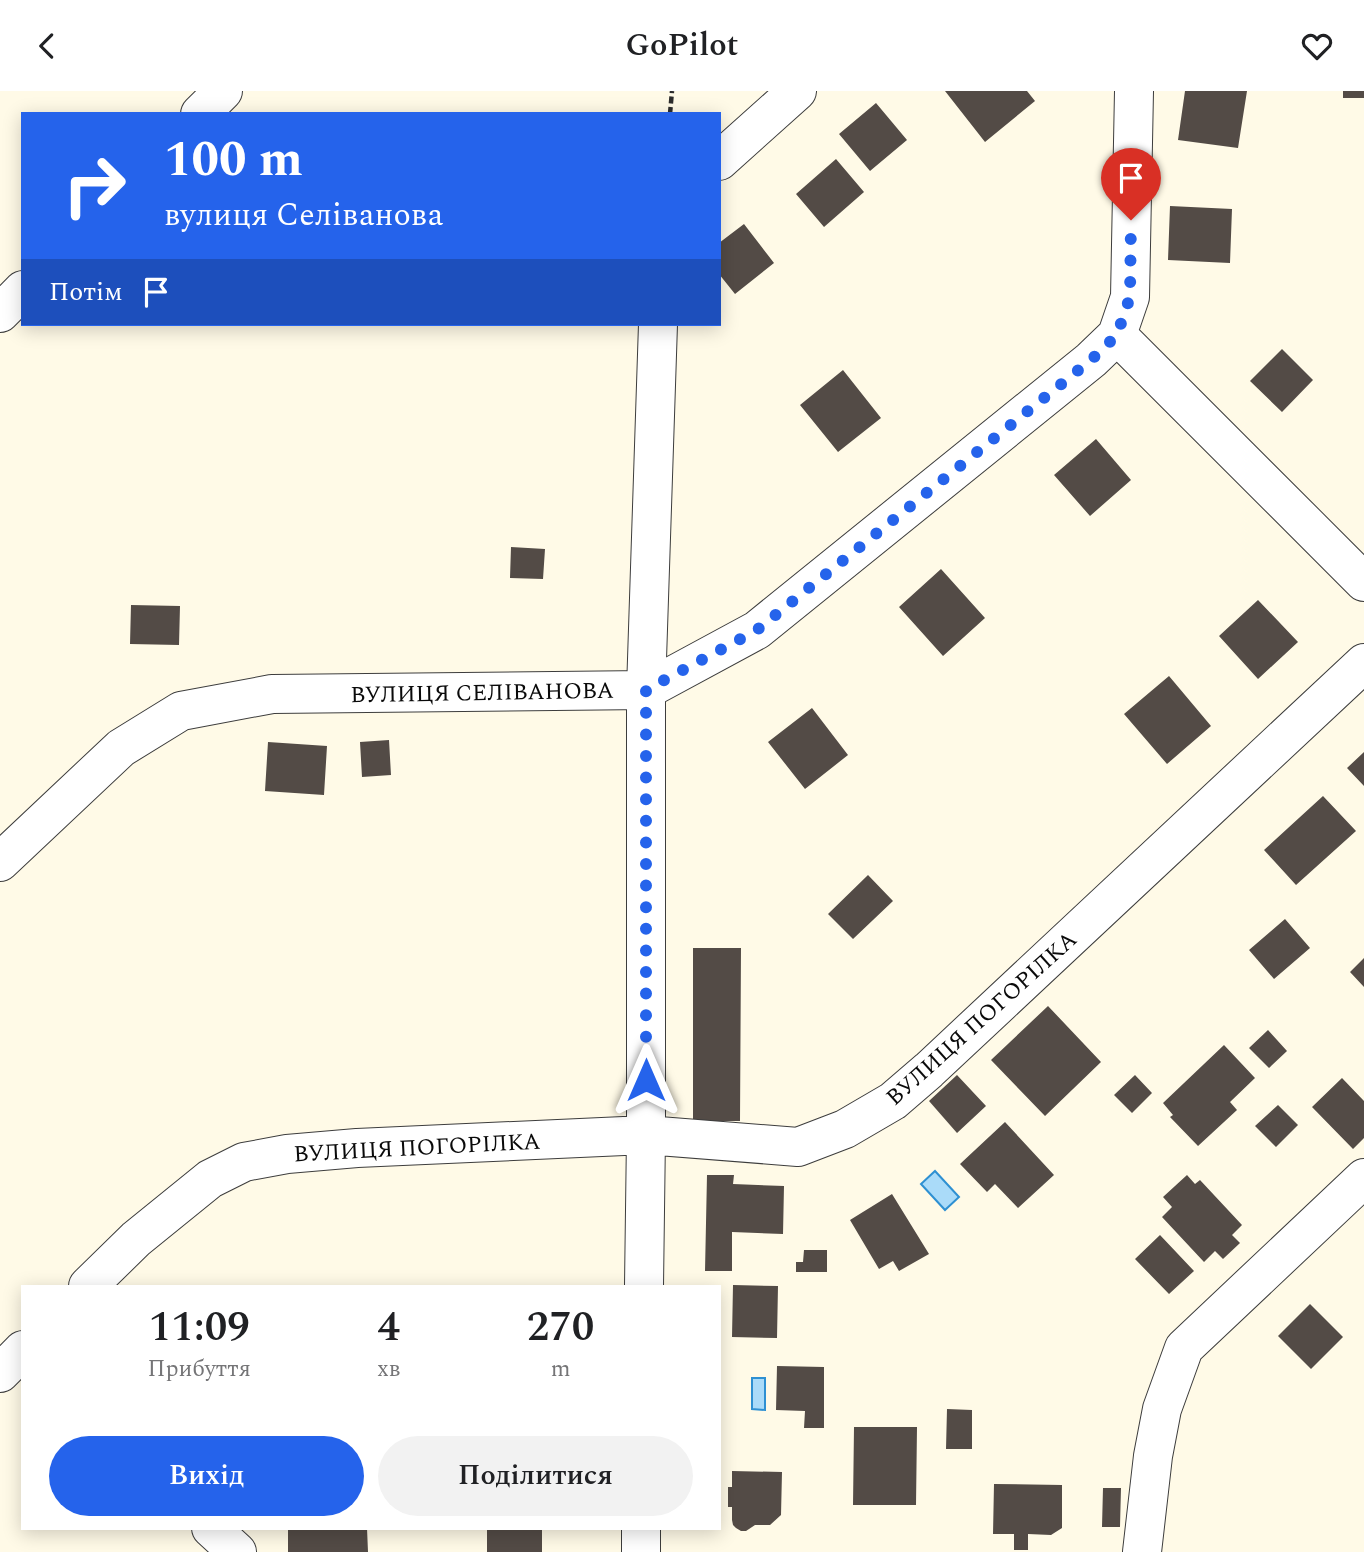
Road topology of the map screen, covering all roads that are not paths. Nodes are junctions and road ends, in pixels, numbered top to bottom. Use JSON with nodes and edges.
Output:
{"nodes":[{"id":1,"x":223,"y":91,"type":"edge"},
{"id":2,"x":797,"y":91,"type":"edge"},
{"id":3,"x":1134,"y":91,"type":"edge"},
{"id":4,"x":202,"y":112,"type":"edge"},
{"id":5,"x":721,"y":159,"type":"edge"},
{"id":6,"x":21,"y":293,"type":"edge"},
{"id":7,"x":0,"y":313,"type":"edge"},
{"id":8,"x":658,"y":326,"type":"edge"},
{"id":9,"x":1117,"y":335,"type":"junction"},
{"id":10,"x":1364,"y":582,"type":"edge"},
{"id":11,"x":1364,"y":663,"type":"edge"},
{"id":12,"x":646,"y":690,"type":"junction"},
{"id":13,"x":0,"y":862,"type":"edge"},
{"id":14,"x":646,"y":1135,"type":"junction"},
{"id":15,"x":1364,"y":1178,"type":"edge"},
{"id":16,"x":89,"y":1285,"type":"edge"},
{"id":17,"x":644,"y":1285,"type":"edge"},
{"id":18,"x":213,"y":1530,"type":"edge"},
{"id":19,"x":641,"y":1530,"type":"edge"},
{"id":20,"x":237,"y":1552,"type":"edge"},
{"id":21,"x":640,"y":1552,"type":"edge"},
{"id":22,"x":1142,"y":1552,"type":"edge"}],
"edges":[{"from":1,"to":4,"type":"street"},
{"from":2,"to":5,"type":"street"},
{"from":3,"to":9,"type":"street","name":"ВУЛИЦЯ СЕЛІВАНОВА"},
{"from":6,"to":7,"type":"street"},
{"from":8,"to":12,"type":"street"},
{"from":9,"to":10,"type":"street"},
{"from":9,"to":12,"type":"street","name":"ВУЛИЦЯ СЕЛІВАНОВА"},
{"from":11,"to":14,"type":"street","name":"ВУЛИЦЯ ПОГОРІЛКА"},
{"from":12,"to":13,"type":"street","name":"ВУЛИЦЯ СЕЛІВАНОВА"},
{"from":12,"to":14,"type":"street"},
{"from":14,"to":16,"type":"street","name":"ВУЛИЦЯ ПОГОРІЛКА"},
{"from":14,"to":17,"type":"street"},
{"from":15,"to":22,"type":"street"},
{"from":18,"to":20,"type":"street"},
{"from":19,"to":21,"type":"street"}]}
